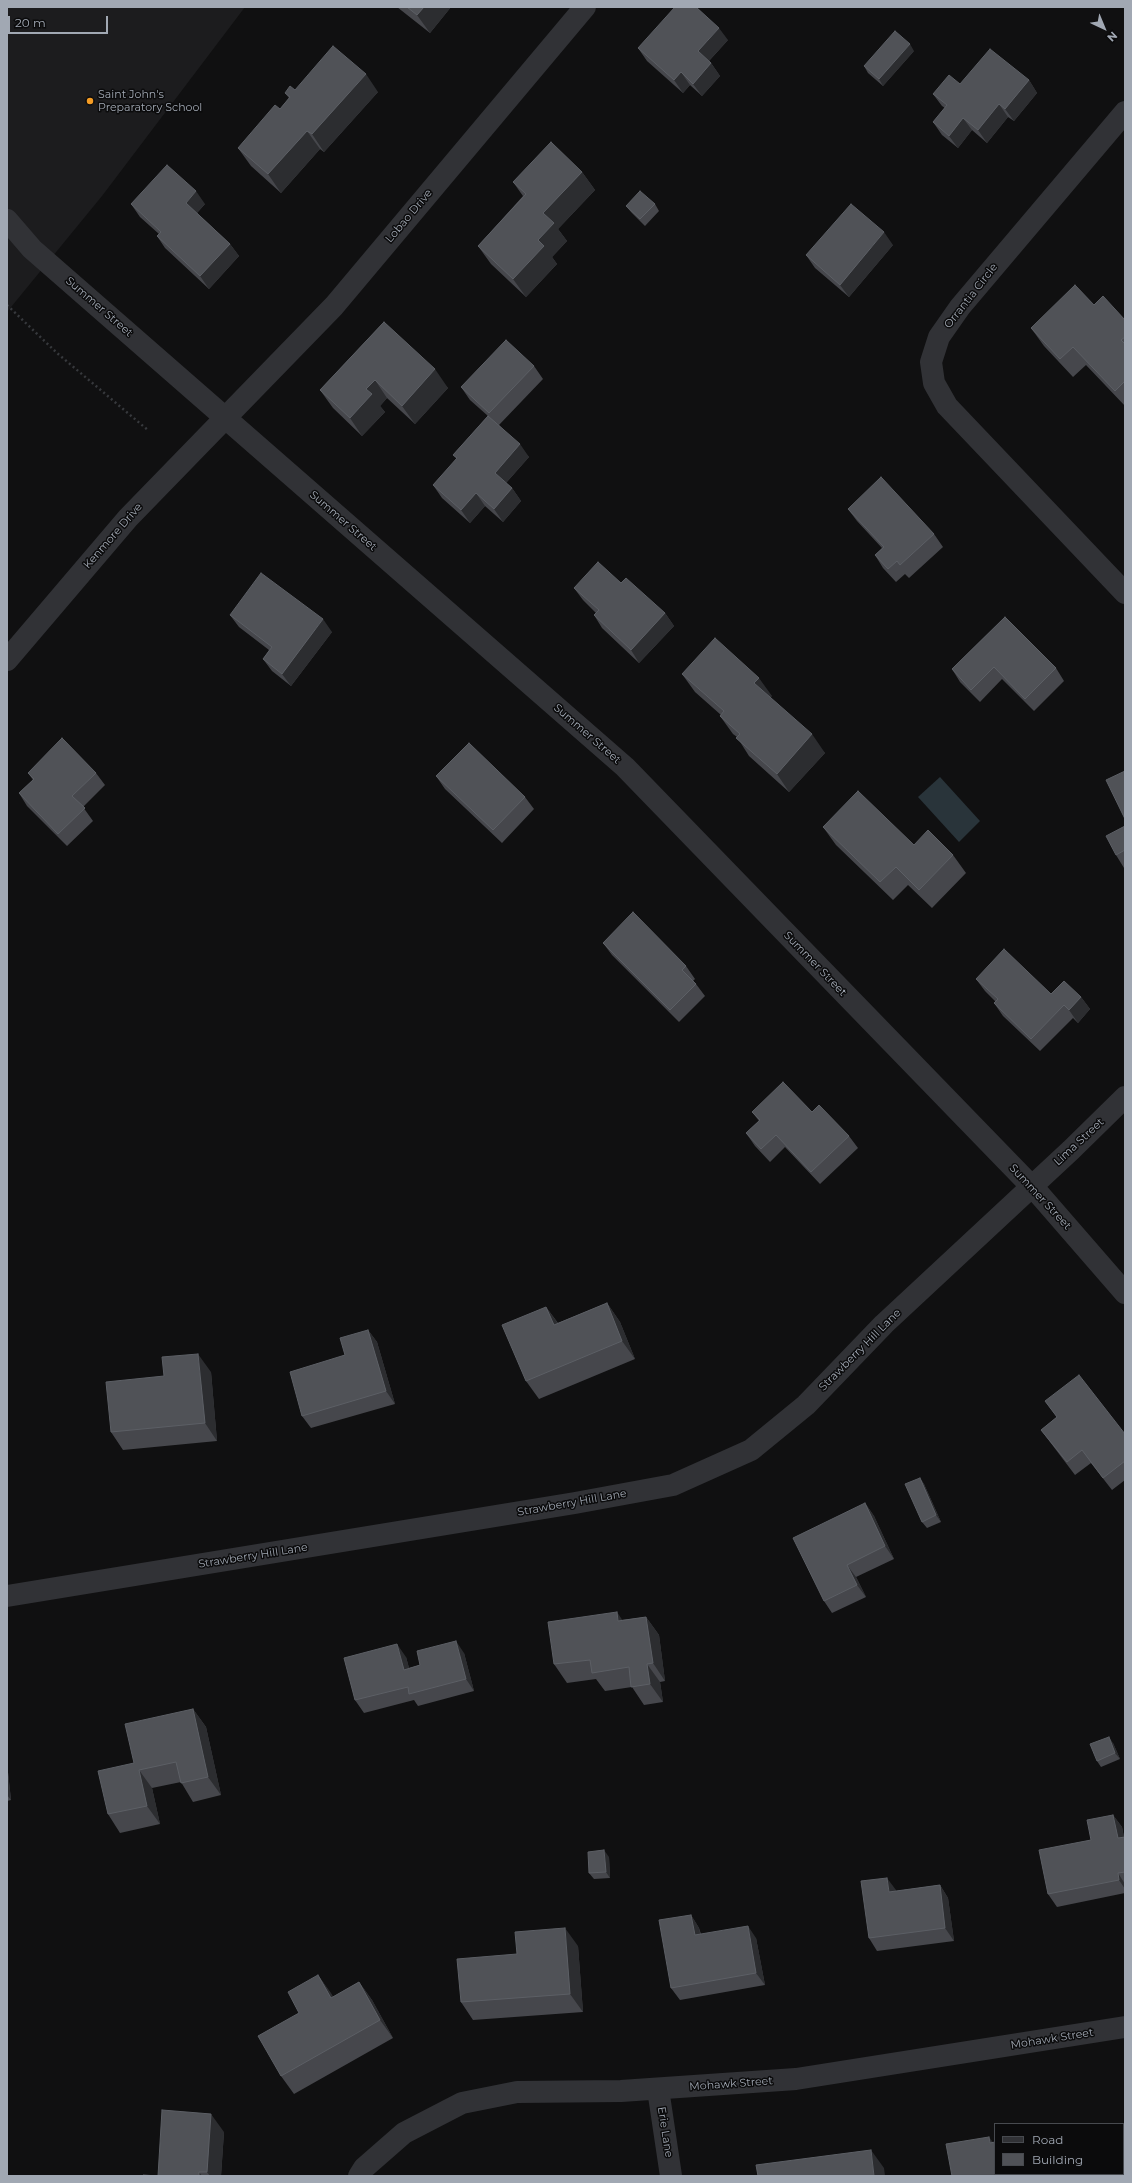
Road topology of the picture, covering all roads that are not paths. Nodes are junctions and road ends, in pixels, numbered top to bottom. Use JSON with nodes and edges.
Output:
{"nodes":[{"id":1,"x":585,"y":7,"type":"edge"},
{"id":2,"x":1125,"y":112,"type":"edge"},
{"id":3,"x":7,"y":220,"type":"edge"},
{"id":4,"x":226,"y":418,"type":"junction"},
{"id":5,"x":1125,"y":593,"type":"edge"},
{"id":6,"x":7,"y":660,"type":"edge"},
{"id":7,"x":1125,"y":1097,"type":"edge"},
{"id":8,"x":1031,"y":1186,"type":"junction"},
{"id":9,"x":1125,"y":1293,"type":"edge"},
{"id":10,"x":7,"y":1596,"type":"edge"},
{"id":11,"x":1125,"y":2027,"type":"edge"},
{"id":12,"x":658,"y":2089,"type":"junction"},
{"id":13,"x":358,"y":2176,"type":"edge"},
{"id":14,"x":671,"y":2176,"type":"edge"}],
"edges":[{"from":1,"to":4,"type":"street","name":"Lobao Drive"},
{"from":2,"to":5,"type":"street","name":"Orrantia Circle"},
{"from":3,"to":4,"type":"street","name":"Summer Street"},
{"from":4,"to":6,"type":"street","name":"Kenmore Drive"},
{"from":4,"to":8,"type":"street","name":"Summer Street"},
{"from":7,"to":8,"type":"street","name":"Lima Street"},
{"from":8,"to":9,"type":"street","name":"Summer Street"},
{"from":8,"to":10,"type":"street","name":"Strawberry Hill Lane"},
{"from":11,"to":12,"type":"street","name":"Mohawk Street"},
{"from":12,"to":13,"type":"street","name":"Mohawk Street"},
{"from":12,"to":14,"type":"street","name":"Erie Lane"}]}
